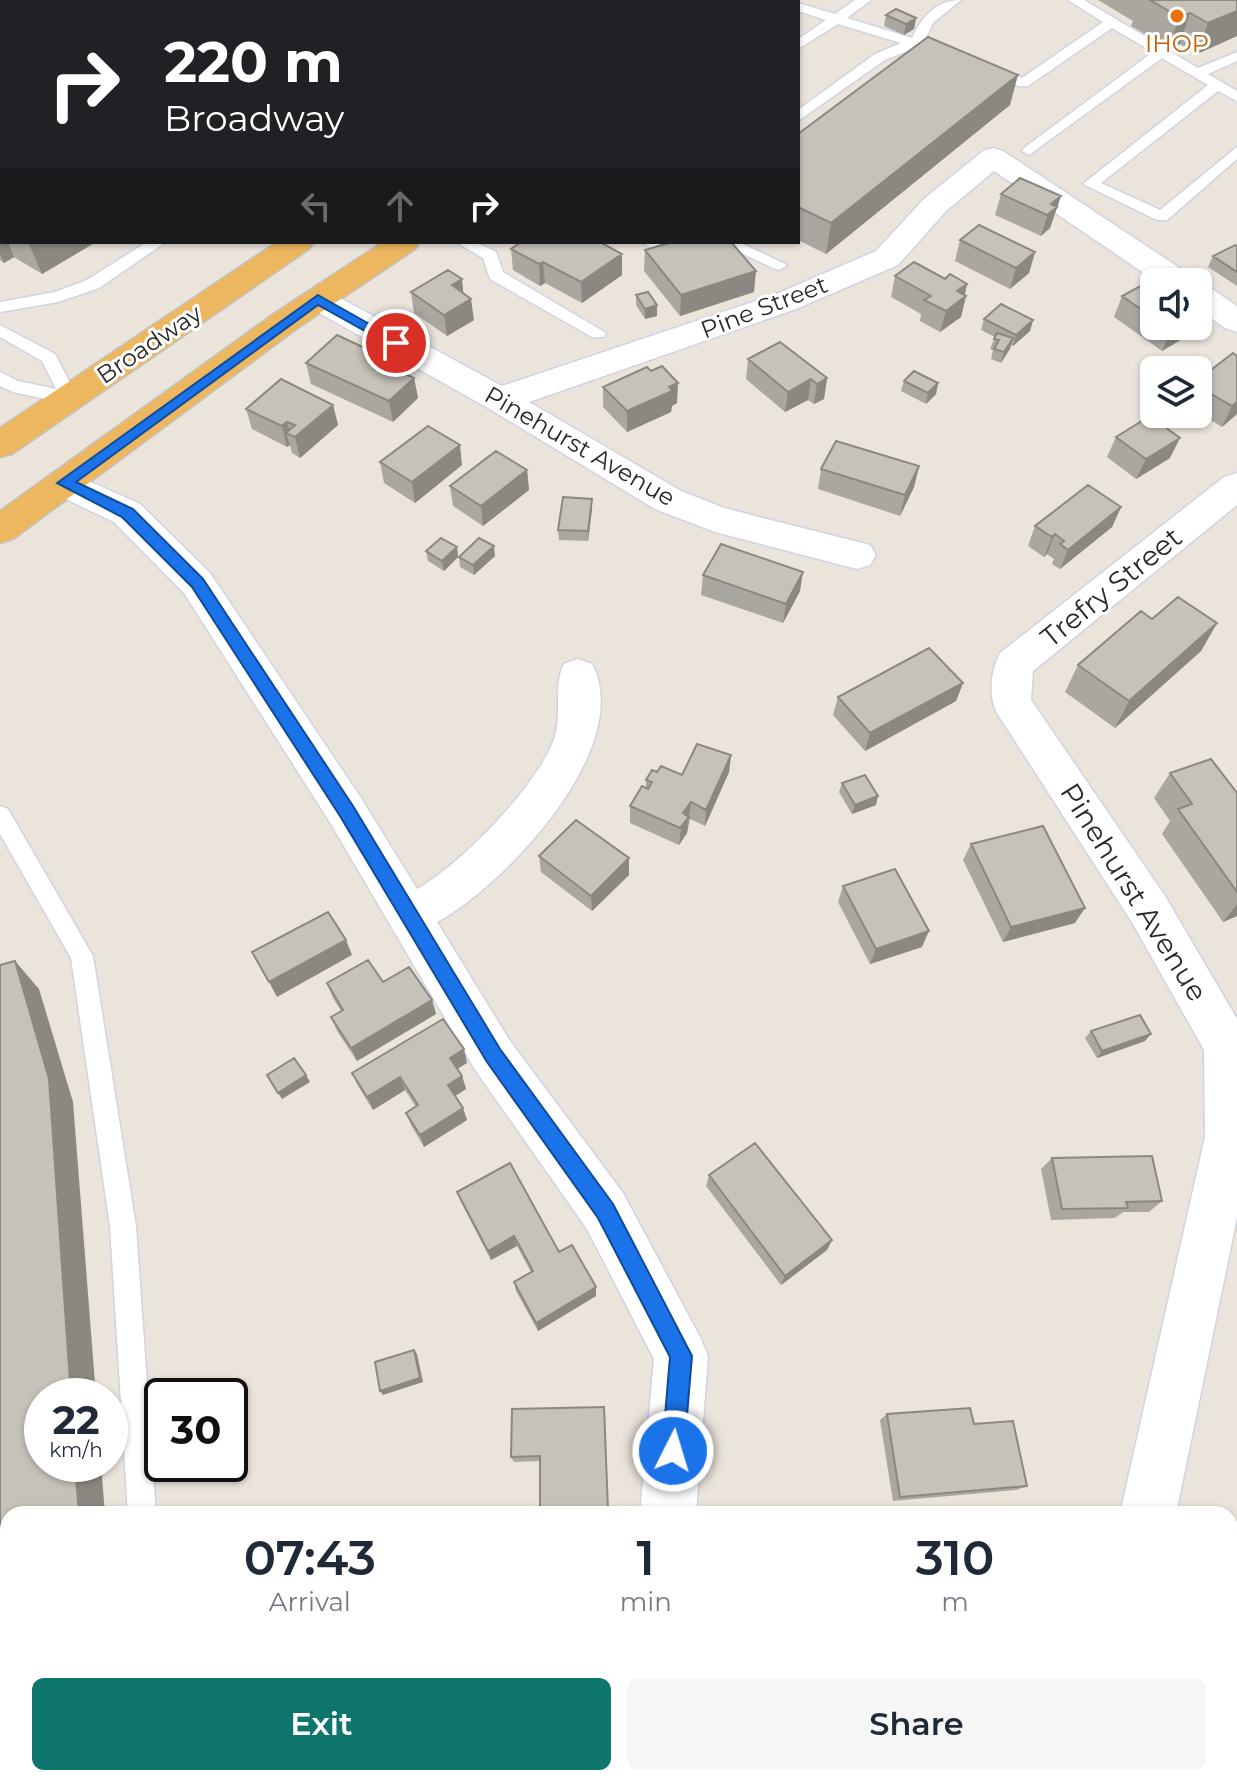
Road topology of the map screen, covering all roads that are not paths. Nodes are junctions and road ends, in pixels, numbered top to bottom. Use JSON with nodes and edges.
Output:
{"nodes":[{"id":1,"x":0,"y":0,"type":"edge"},
{"id":2,"x":19,"y":0,"type":"edge"},
{"id":3,"x":52,"y":0,"type":"edge"},
{"id":4,"x":864,"y":0,"type":"edge"},
{"id":5,"x":954,"y":0,"type":"edge"},
{"id":6,"x":1075,"y":0,"type":"edge"},
{"id":7,"x":800,"y":8,"type":"edge"},
{"id":8,"x":835,"y":20,"type":"junction"},
{"id":9,"x":1112,"y":22,"type":"junction"},
{"id":10,"x":917,"y":42,"type":"junction"},
{"id":11,"x":800,"y":44,"type":"edge"},
{"id":12,"x":1162,"y":52,"type":"junction"},
{"id":13,"x":1234,"y":61,"type":"edge"},
{"id":14,"x":1197,"y":73,"type":"junction"},
{"id":15,"x":1217,"y":85,"type":"junction"},
{"id":16,"x":1237,"y":97,"type":"edge"},
{"id":17,"x":800,"y":116,"type":"edge"},
{"id":18,"x":1029,"y":151,"type":"dead end"},
{"id":19,"x":1234,"y":157,"type":"edge"},
{"id":20,"x":155,"y":244,"type":"edge"},
{"id":21,"x":295,"y":244,"type":"edge"},
{"id":22,"x":401,"y":244,"type":"edge"},
{"id":23,"x":468,"y":244,"type":"edge"},
{"id":24,"x":731,"y":244,"type":"edge"},
{"id":25,"x":779,"y":265,"type":"dead end"},
{"id":26,"x":1158,"y":268,"type":"edge"},
{"id":27,"x":318,"y":299,"type":"junction"},
{"id":28,"x":1212,"y":304,"type":"edge"},
{"id":29,"x":0,"y":307,"type":"edge"},
{"id":30,"x":1237,"y":321,"type":"edge"},
{"id":31,"x":0,"y":330,"type":"edge"},
{"id":32,"x":598,"y":333,"type":"dead end"},
{"id":33,"x":0,"y":378,"type":"edge"},
{"id":34,"x":69,"y":398,"type":"junction"},
{"id":35,"x":500,"y":400,"type":"junction"},
{"id":36,"x":0,"y":445,"type":"edge"},
{"id":37,"x":64,"y":483,"type":"junction"},
{"id":38,"x":1237,"y":486,"type":"edge"},
{"id":39,"x":0,"y":530,"type":"edge"},
{"id":40,"x":857,"y":555,"type":"dead end"},
{"id":41,"x":578,"y":675,"type":"dead end"},
{"id":42,"x":1011,"y":702,"type":"joint"},
{"id":43,"x":0,"y":815,"type":"edge"},
{"id":44,"x":409,"y":915,"type":"junction"},
{"id":45,"x":141,"y":1506,"type":"edge"},
{"id":46,"x":669,"y":1506,"type":"edge"},
{"id":47,"x":1150,"y":1506,"type":"edge"}],
"edges":[{"from":1,"to":2,"type":"lane"},
{"from":2,"to":3,"type":"lane"},
{"from":4,"to":8,"type":"lane"},
{"from":5,"to":10,"type":"lane"},
{"from":6,"to":9,"type":"lane"},
{"from":7,"to":8,"type":"lane"},
{"from":8,"to":10,"type":"lane"},
{"from":8,"to":11,"type":"lane"},
{"from":9,"to":10,"type":"lane"},
{"from":9,"to":12,"type":"lane"},
{"from":10,"to":17,"type":"lane"},
{"from":12,"to":14,"type":"lane"},
{"from":12,"to":18,"type":"lane"},
{"from":13,"to":14,"type":"lane"},
{"from":14,"to":15,"type":"lane"},
{"from":15,"to":16,"type":"lane"},
{"from":15,"to":19,"type":"lane"},
{"from":20,"to":29,"type":"lane"},
{"from":21,"to":34,"type":"highway","name":"Broadway"},
{"from":22,"to":27,"type":"highway"},
{"from":23,"to":32,"type":"lane"},
{"from":24,"to":25,"type":"lane"},
{"from":26,"to":35,"type":"street","name":"Pine Street"},
{"from":27,"to":35,"type":"street","name":"Pinehurst Avenue"},
{"from":27,"to":37,"type":"highway"},
{"from":28,"to":30,"type":"street"},
{"from":31,"to":34,"type":"lane"},
{"from":33,"to":34,"type":"lane"},
{"from":34,"to":36,"type":"highway","name":"Broadway"},
{"from":35,"to":40,"type":"street","name":"Pinehurst Avenue"},
{"from":37,"to":39,"type":"highway"},
{"from":37,"to":44,"type":"street"},
{"from":38,"to":42,"type":"street","name":"Trefry Street"},
{"from":41,"to":44,"type":"street"},
{"from":42,"to":47,"type":"street","name":"Pinehurst Avenue"},
{"from":43,"to":45,"type":"lane"},
{"from":44,"to":46,"type":"street"}]}
